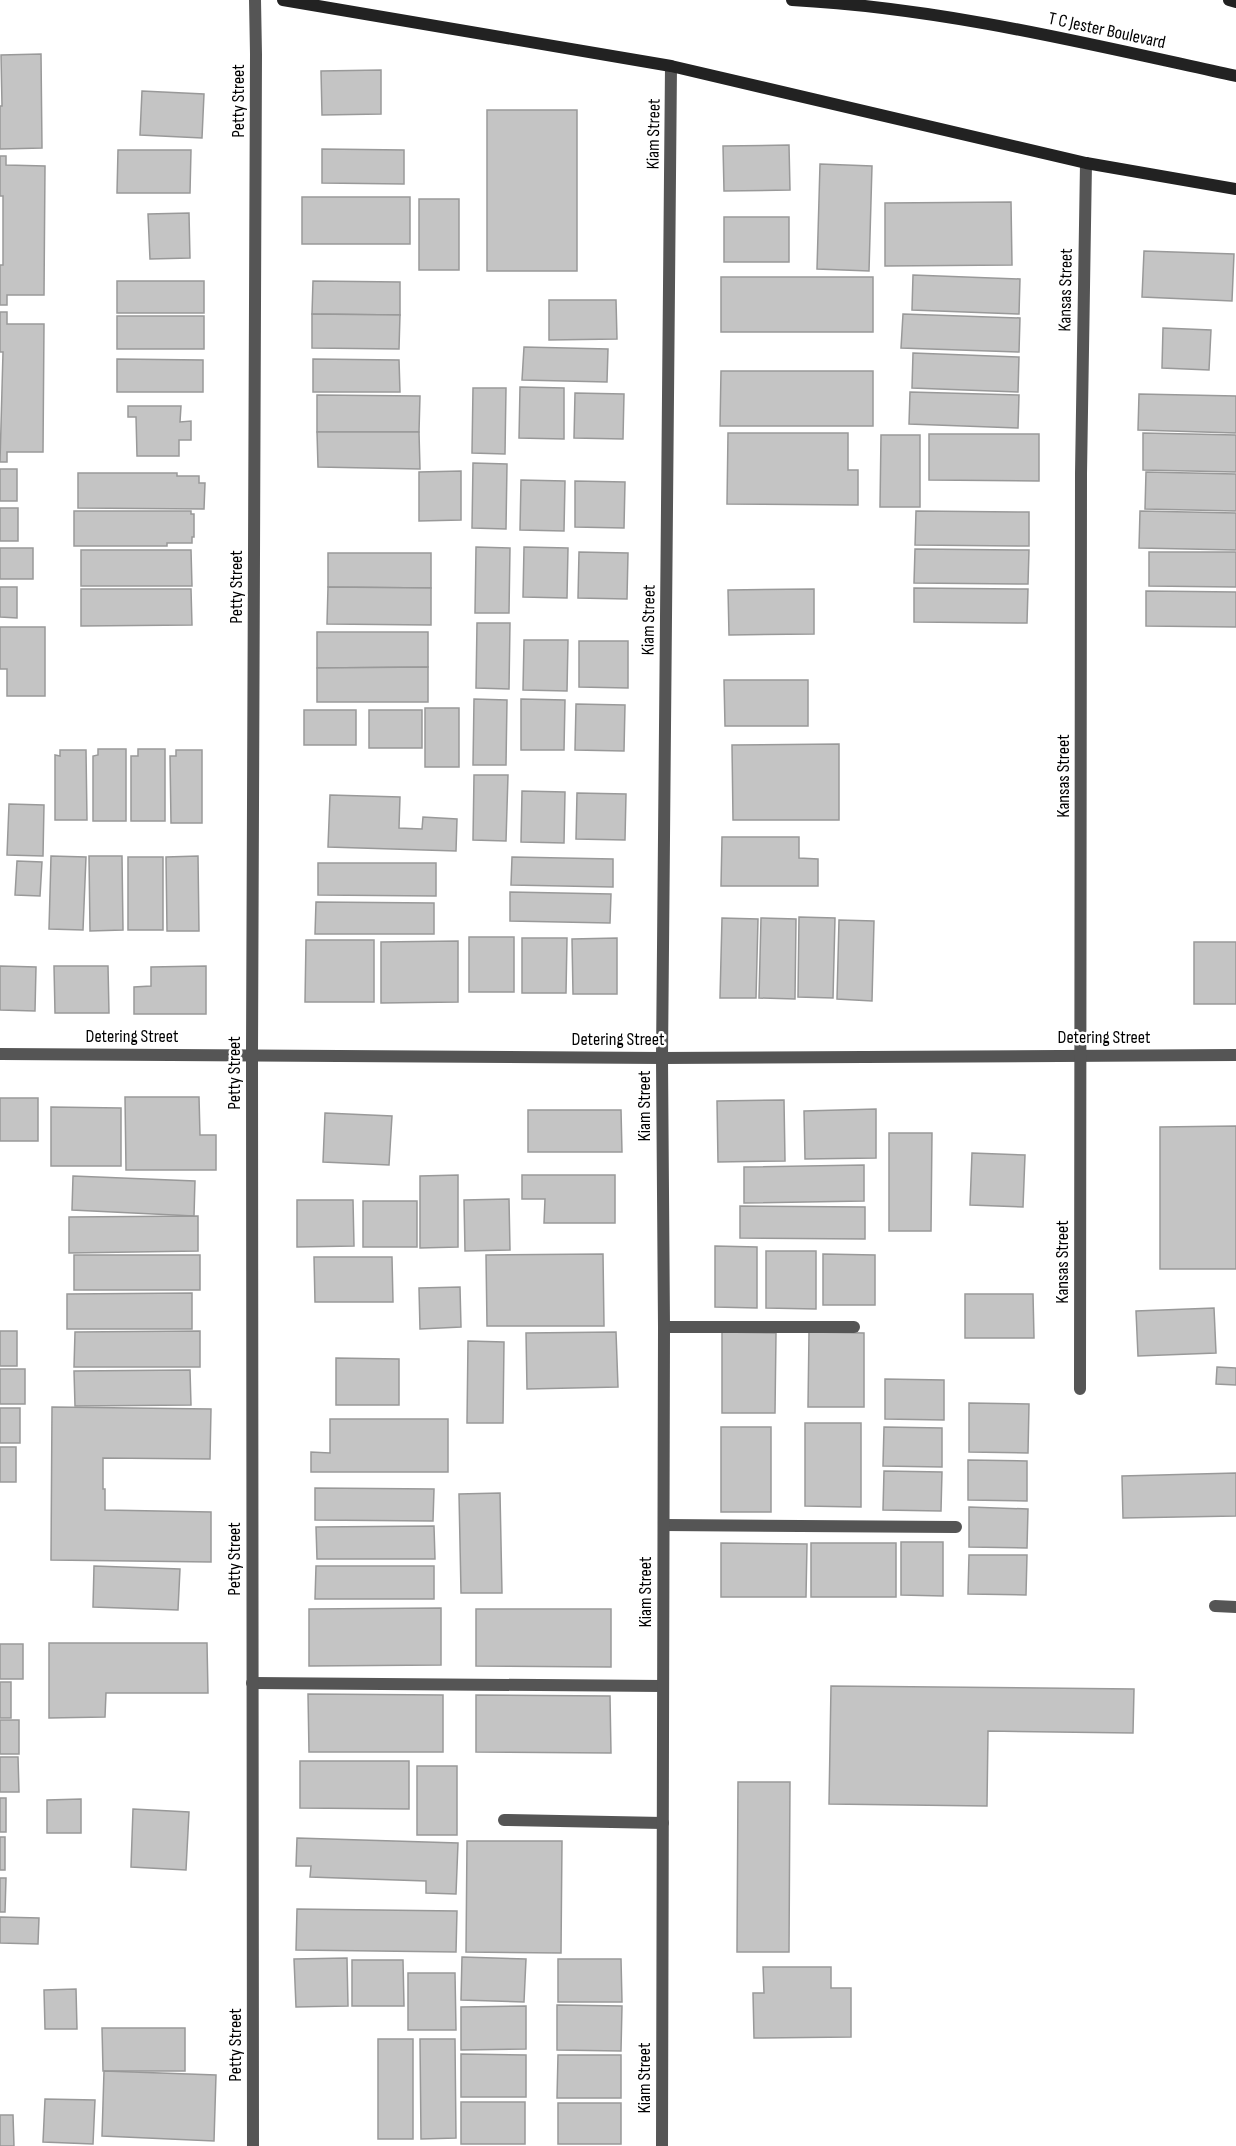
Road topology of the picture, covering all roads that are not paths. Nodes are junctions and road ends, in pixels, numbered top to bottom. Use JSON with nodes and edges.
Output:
{"nodes":[{"id":1,"x":255,"y":0,"type":"edge"},
{"id":2,"x":283,"y":0,"type":"edge"},
{"id":3,"x":792,"y":0,"type":"edge"},
{"id":4,"x":1229,"y":0,"type":"edge"},
{"id":5,"x":1236,"y":2,"type":"edge"},
{"id":6,"x":671,"y":66,"type":"junction"},
{"id":7,"x":1236,"y":76,"type":"edge"},
{"id":8,"x":1086,"y":164,"type":"junction"},
{"id":9,"x":1236,"y":189,"type":"edge"},
{"id":10,"x":0,"y":1054,"type":"edge"},
{"id":11,"x":252,"y":1054,"type":"junction"},
{"id":12,"x":1081,"y":1055,"type":"junction"},
{"id":13,"x":1236,"y":1055,"type":"edge"},
{"id":14,"x":662,"y":1058,"type":"junction"},
{"id":15,"x":664,"y":1327,"type":"junction"},
{"id":16,"x":854,"y":1327,"type":"dead end"},
{"id":17,"x":1080,"y":1389,"type":"dead end"},
{"id":18,"x":663,"y":1525,"type":"junction"},
{"id":19,"x":956,"y":1527,"type":"dead end"},
{"id":20,"x":1215,"y":1606,"type":"dead end"},
{"id":21,"x":1236,"y":1607,"type":"edge"},
{"id":22,"x":252,"y":1683,"type":"junction"},
{"id":23,"x":663,"y":1686,"type":"junction"},
{"id":24,"x":504,"y":1820,"type":"dead end"},
{"id":25,"x":663,"y":1823,"type":"junction"},
{"id":26,"x":253,"y":2146,"type":"edge"},
{"id":27,"x":662,"y":2146,"type":"edge"}],
"edges":[{"from":1,"to":11,"type":"street","name":"Petty Street"},
{"from":2,"to":6,"type":"main road"},
{"from":3,"to":7,"type":"main road","name":"T C Jester Boulevard"},
{"from":4,"to":5,"type":"main road"},
{"from":6,"to":8,"type":"main road"},
{"from":6,"to":14,"type":"street","name":"Kiam Street"},
{"from":8,"to":9,"type":"main road"},
{"from":8,"to":12,"type":"street","name":"Kansas Street"},
{"from":10,"to":11,"type":"street","name":"Detering Street"},
{"from":11,"to":14,"type":"street","name":"Detering Street"},
{"from":11,"to":22,"type":"street","name":"Petty Street"},
{"from":12,"to":13,"type":"street","name":"Detering Street"},
{"from":12,"to":14,"type":"street","name":"Detering Street"},
{"from":12,"to":17,"type":"street","name":"Kansas Street"},
{"from":14,"to":15,"type":"street","name":"Kiam Street"},
{"from":15,"to":16,"type":"street"},
{"from":15,"to":18,"type":"street","name":"Kiam Street"},
{"from":18,"to":19,"type":"street"},
{"from":18,"to":23,"type":"street","name":"Kiam Street"},
{"from":20,"to":21,"type":"street"},
{"from":22,"to":23,"type":"street"},
{"from":22,"to":26,"type":"street","name":"Petty Street"},
{"from":23,"to":25,"type":"street","name":"Kiam Street"},
{"from":24,"to":25,"type":"street"},
{"from":25,"to":27,"type":"street","name":"Kiam Street"}]}
